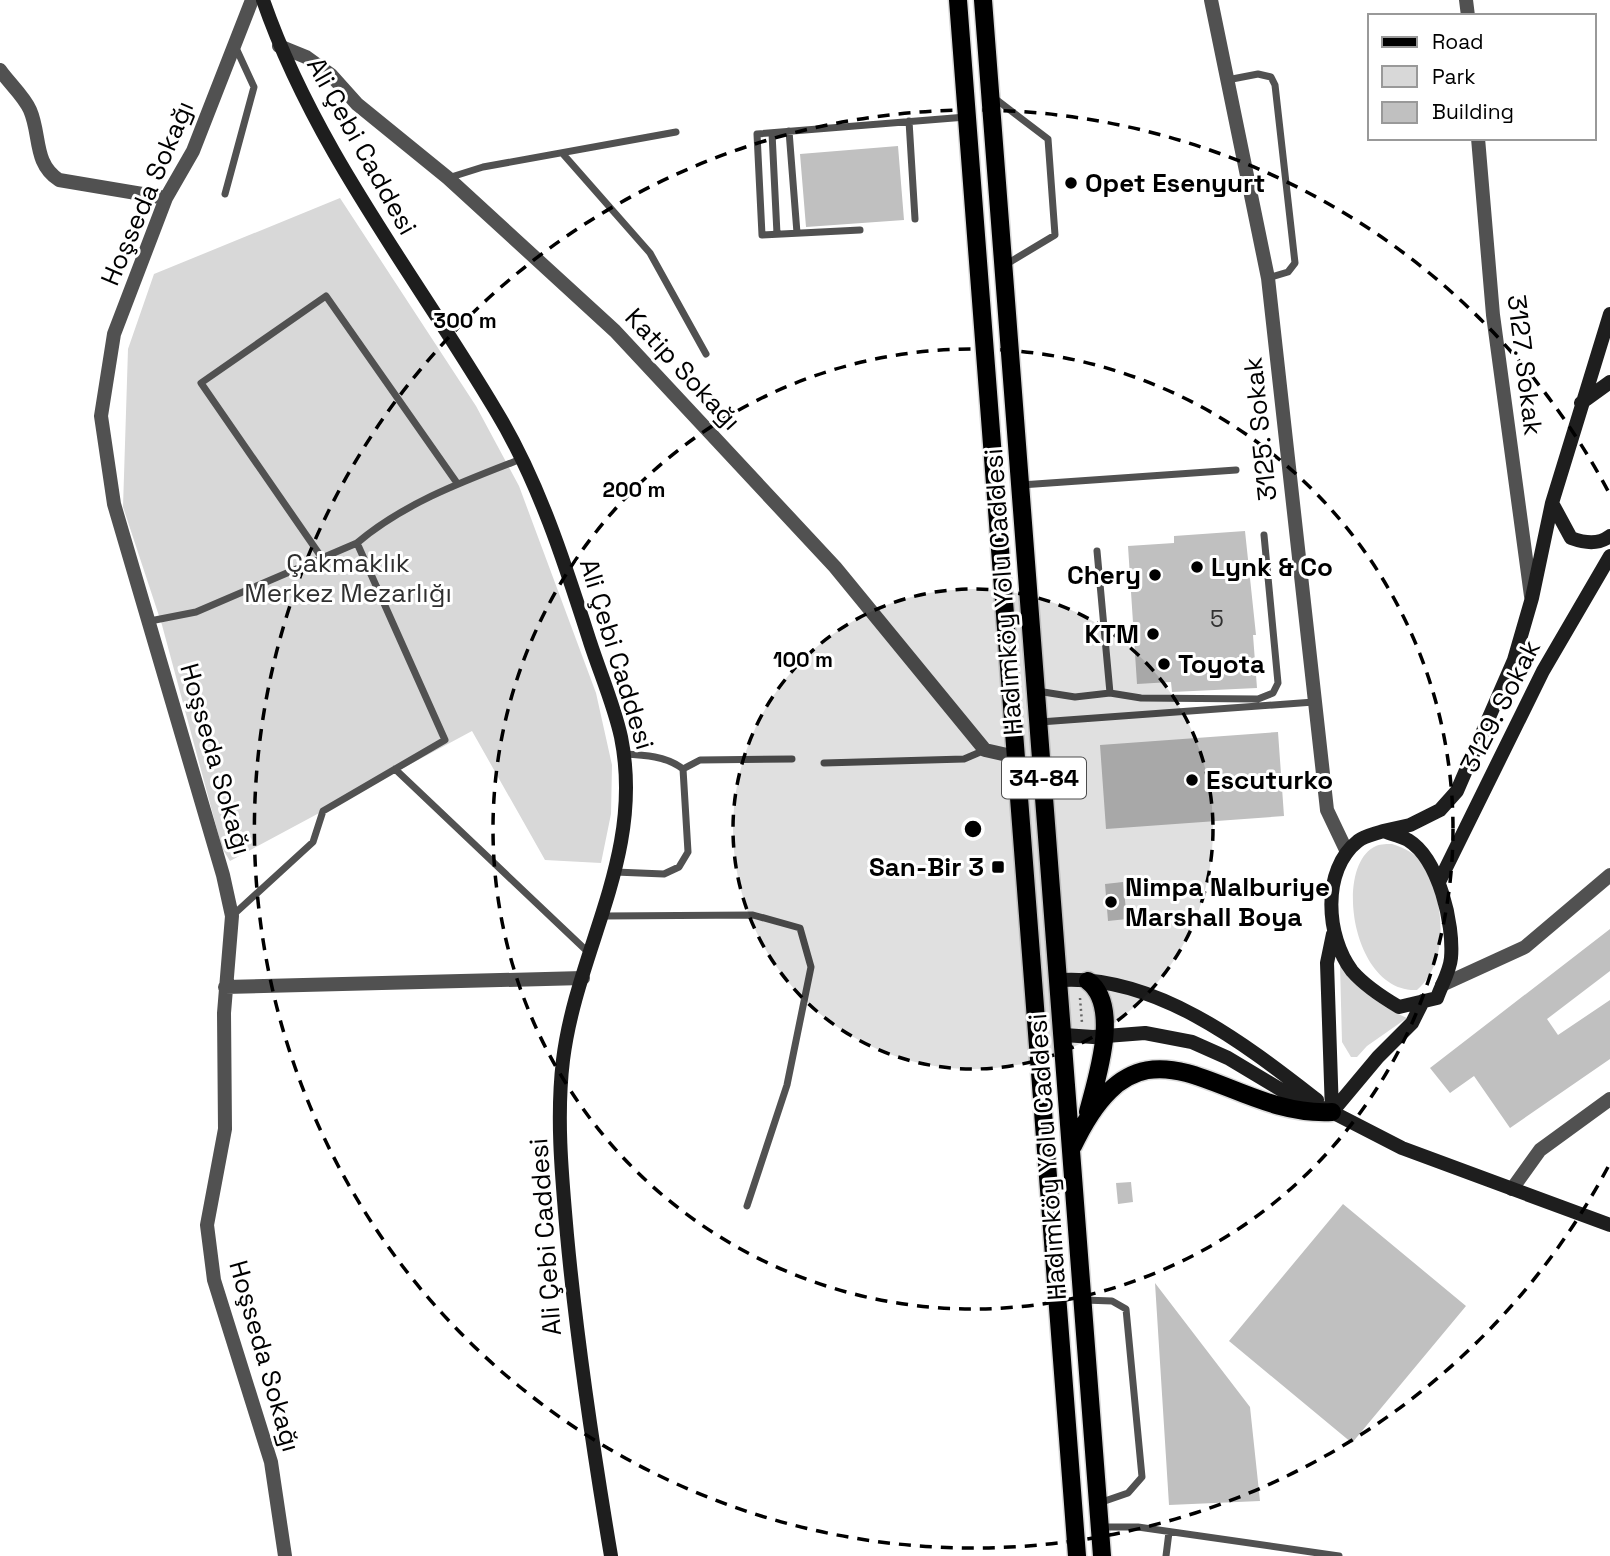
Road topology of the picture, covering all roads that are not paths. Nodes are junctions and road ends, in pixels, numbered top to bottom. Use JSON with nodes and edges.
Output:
{"nodes":[{"id":1,"x":252,"y":0,"type":"edge"},
{"id":2,"x":263,"y":0,"type":"edge"},
{"id":3,"x":958,"y":0,"type":"edge"},
{"id":4,"x":983,"y":0,"type":"edge"},
{"id":5,"x":1211,"y":0,"type":"edge"},
{"id":6,"x":279,"y":46,"type":"junction"},
{"id":7,"x":235,"y":48,"type":"junction"},
{"id":8,"x":0,"y":70,"type":"edge"},
{"id":9,"x":1227,"y":80,"type":"junction"},
{"id":10,"x":990,"y":96,"type":"junction"},
{"id":11,"x":967,"y":117,"type":"junction"},
{"id":12,"x":909,"y":121,"type":"junction"},
{"id":13,"x":789,"y":131,"type":"junction"},
{"id":14,"x":676,"y":132,"type":"dead end"},
{"id":15,"x":772,"y":132,"type":"junction"},
{"id":16,"x":1478,"y":140,"type":"edge"},
{"id":17,"x":563,"y":154,"type":"junction"},
{"id":18,"x":449,"y":178,"type":"junction"},
{"id":19,"x":225,"y":194,"type":"dead end"},
{"id":20,"x":166,"y":198,"type":"junction"},
{"id":21,"x":915,"y":219,"type":"dead end"},
{"id":22,"x":860,"y":230,"type":"dead end"},
{"id":23,"x":797,"y":233,"type":"junction"},
{"id":24,"x":777,"y":234,"type":"junction"},
{"id":25,"x":1005,"y":265,"type":"junction"},
{"id":26,"x":1268,"y":278,"type":"junction"},
{"id":27,"x":1610,"y":314,"type":"edge"},
{"id":28,"x":706,"y":354,"type":"dead end"},
{"id":29,"x":1610,"y":382,"type":"edge"},
{"id":30,"x":1581,"y":403,"type":"junction"},
{"id":31,"x":521,"y":459,"type":"junction"},
{"id":32,"x":1236,"y":470,"type":"dead end"},
{"id":33,"x":457,"y":483,"type":"junction"},
{"id":34,"x":1021,"y":485,"type":"junction"},
{"id":35,"x":1552,"y":503,"type":"junction"},
{"id":36,"x":1264,"y":535,"type":"dead end"},
{"id":37,"x":1610,"y":536,"type":"edge"},
{"id":38,"x":357,"y":543,"type":"junction"},
{"id":39,"x":1097,"y":551,"type":"dead end"},
{"id":40,"x":1610,"y":556,"type":"edge"},
{"id":41,"x":322,"y":558,"type":"junction"},
{"id":42,"x":1532,"y":598,"type":"junction"},
{"id":43,"x":150,"y":621,"type":"junction"},
{"id":44,"x":1037,"y":691,"type":"junction"},
{"id":45,"x":1110,"y":693,"type":"junction"},
{"id":46,"x":1315,"y":702,"type":"junction"},
{"id":47,"x":1039,"y":722,"type":"junction"},
{"id":48,"x":985,"y":750,"type":"junction"},
{"id":49,"x":623,"y":754,"type":"junction"},
{"id":50,"x":1016,"y":757,"type":"junction"},
{"id":51,"x":792,"y":759,"type":"dead end"},
{"id":52,"x":824,"y":763,"type":"dead end"},
{"id":53,"x":395,"y":769,"type":"junction"},
{"id":54,"x":683,"y":769,"type":"junction"},
{"id":55,"x":1383,"y":831,"type":"junction"},
{"id":56,"x":1347,"y":852,"type":"junction"},
{"id":57,"x":615,"y":872,"type":"junction"},
{"id":58,"x":1610,"y":875,"type":"edge"},
{"id":59,"x":1439,"y":882,"type":"junction"},
{"id":60,"x":232,"y":916,"type":"junction"},
{"id":61,"x":604,"y":916,"type":"junction"},
{"id":62,"x":1333,"y":934,"type":"junction"},
{"id":63,"x":591,"y":955,"type":"junction"},
{"id":64,"x":583,"y":978,"type":"junction"},
{"id":65,"x":1060,"y":980,"type":"junction"},
{"id":66,"x":1083,"y":984,"type":"junction"},
{"id":67,"x":1441,"y":985,"type":"junction"},
{"id":68,"x":225,"y":988,"type":"junction"},
{"id":69,"x":1034,"y":988,"type":"junction"},
{"id":70,"x":1423,"y":1001,"type":"junction"},
{"id":71,"x":1035,"y":1010,"type":"junction"},
{"id":72,"x":1064,"y":1035,"type":"junction"},
{"id":73,"x":1104,"y":1036,"type":"junction"},
{"id":74,"x":1610,"y":1099,"type":"edge"},
{"id":75,"x":1332,"y":1112,"type":"junction"},
{"id":76,"x":1087,"y":1118,"type":"junction"},
{"id":77,"x":1072,"y":1149,"type":"junction"},
{"id":78,"x":1512,"y":1189,"type":"junction"},
{"id":79,"x":747,"y":1206,"type":"dead end"},
{"id":80,"x":1610,"y":1225,"type":"edge"},
{"id":81,"x":1084,"y":1300,"type":"junction"},
{"id":82,"x":1099,"y":1503,"type":"junction"},
{"id":83,"x":1100,"y":1527,"type":"junction"},
{"id":84,"x":1168,"y":1532,"type":"junction"},
{"id":85,"x":285,"y":1556,"type":"edge"},
{"id":86,"x":611,"y":1556,"type":"edge"},
{"id":87,"x":1077,"y":1556,"type":"edge"},
{"id":88,"x":1102,"y":1556,"type":"edge"},
{"id":89,"x":1166,"y":1556,"type":"edge"},
{"id":90,"x":1339,"y":1556,"type":"edge"}],
"edges":[{"from":1,"to":7,"type":"street","name":"Hoşseda Sokağı"},
{"from":2,"to":6,"type":"street","name":"Ali Çebi Caddesi"},
{"from":3,"to":11,"type":"main road","name":"Hadımköy Yolu Caddesi","number":"34-84"},
{"from":4,"to":10,"type":"main road","name":"Hadımköy Yolu Caddesi","number":"34-84"},
{"from":5,"to":9,"type":"street","name":"3125. Sokak"},
{"from":6,"to":18,"type":"street","name":"Katip Sokağı"},
{"from":6,"to":31,"type":"street","name":"Ali Çebi Caddesi"},
{"from":7,"to":19,"type":"lane"},
{"from":7,"to":20,"type":"street","name":"Hoşseda Sokağı"},
{"from":8,"to":20,"type":"street"},
{"from":9,"to":26,"type":"street","name":"3125. Sokak"},
{"from":9,"to":26,"type":"lane"},
{"from":10,"to":25,"type":"main road","name":"Hadımköy Yolu Caddesi","number":"34-84"},
{"from":10,"to":25,"type":"lane"},
{"from":11,"to":12,"type":"lane"},
{"from":11,"to":50,"type":"main road","name":"Hadımköy Yolu Caddesi","number":"34-84"},
{"from":12,"to":13,"type":"lane"},
{"from":12,"to":21,"type":"lane"},
{"from":13,"to":15,"type":"lane"},
{"from":13,"to":23,"type":"lane"},
{"from":14,"to":17,"type":"lane"},
{"from":15,"to":24,"type":"lane"},
{"from":15,"to":24,"type":"lane"},
{"from":16,"to":42,"type":"street","name":"3127. Sokak"},
{"from":17,"to":18,"type":"lane"},
{"from":17,"to":28,"type":"lane"},
{"from":18,"to":48,"type":"street","name":"Katip Sokağı"},
{"from":20,"to":43,"type":"street","name":"Hoşseda Sokağı"},
{"from":22,"to":23,"type":"lane"},
{"from":23,"to":24,"type":"lane"},
{"from":25,"to":34,"type":"main road","name":"Hadımköy Yolu Caddesi","number":"34-84"},
{"from":26,"to":46,"type":"street","name":"3125. Sokak"},
{"from":27,"to":30,"type":"street"},
{"from":29,"to":30,"type":"street"},
{"from":30,"to":35,"type":"street"},
{"from":31,"to":33,"type":"lane"},
{"from":31,"to":49,"type":"street","name":"Ali Çebi Caddesi"},
{"from":32,"to":34,"type":"lane"},
{"from":33,"to":38,"type":"lane"},
{"from":33,"to":41,"type":"lane"},
{"from":34,"to":44,"type":"main road","name":"Hadımköy Yolu Caddesi","number":"34-84"},
{"from":35,"to":37,"type":"street"},
{"from":35,"to":42,"type":"street"},
{"from":36,"to":45,"type":"lane"},
{"from":38,"to":41,"type":"lane"},
{"from":38,"to":53,"type":"lane"},
{"from":39,"to":45,"type":"lane"},
{"from":40,"to":59,"type":"street","name":"3129. Sokak"},
{"from":41,"to":43,"type":"lane"},
{"from":42,"to":55,"type":"street"},
{"from":43,"to":60,"type":"street","name":"Hoşseda Sokağı"},
{"from":44,"to":45,"type":"lane"},
{"from":44,"to":47,"type":"main road","name":"Hadımköy Yolu Caddesi","number":"34-84"},
{"from":46,"to":47,"type":"lane"},
{"from":46,"to":56,"type":"street","name":"3125. Sokak"},
{"from":47,"to":65,"type":"main road","name":"Hadımköy Yolu Caddesi","number":"34-84"},
{"from":48,"to":50,"type":"street"},
{"from":48,"to":52,"type":"lane"},
{"from":49,"to":54,"type":"lane"},
{"from":49,"to":57,"type":"street","name":"Ali Çebi Caddesi"},
{"from":50,"to":69,"type":"main road","name":"Hadımköy Yolu Caddesi","number":"34-84"},
{"from":51,"to":54,"type":"lane"},
{"from":53,"to":60,"type":"lane"},
{"from":53,"to":63,"type":"lane"},
{"from":54,"to":57,"type":"lane"},
{"from":55,"to":56,"type":"street"},
{"from":55,"to":59,"type":"street"},
{"from":56,"to":62,"type":"street"},
{"from":57,"to":61,"type":"street","name":"Ali Çebi Caddesi"},
{"from":58,"to":67,"type":"street"},
{"from":59,"to":67,"type":"street"},
{"from":60,"to":68,"type":"street","name":"Hoşseda Sokağı"},
{"from":61,"to":63,"type":"street","name":"Ali Çebi Caddesi"},
{"from":61,"to":79,"type":"lane"},
{"from":62,"to":70,"type":"street"},
{"from":62,"to":75,"type":"street"},
{"from":63,"to":64,"type":"street","name":"Ali Çebi Caddesi"},
{"from":64,"to":68,"type":"street"},
{"from":64,"to":86,"type":"street","name":"Ali Çebi Caddesi"},
{"from":65,"to":66,"type":"street"},
{"from":65,"to":69,"type":"main road"},
{"from":65,"to":72,"type":"main road","name":"Hadımköy Yolu Caddesi","number":"34-84"},
{"from":66,"to":73,"type":"main road"},
{"from":66,"to":75,"type":"street"},
{"from":67,"to":70,"type":"street"},
{"from":68,"to":85,"type":"street","name":"Hoşseda Sokağı"},
{"from":69,"to":71,"type":"main road","name":"Hadımköy Yolu Caddesi","number":"34-84"},
{"from":70,"to":75,"type":"street"},
{"from":71,"to":72,"type":"main road"},
{"from":71,"to":87,"type":"main road","name":"Hadımköy Yolu Caddesi","number":"34-84"},
{"from":72,"to":73,"type":"street"},
{"from":72,"to":77,"type":"main road","name":"Hadımköy Yolu Caddesi","number":"34-84"},
{"from":73,"to":75,"type":"street"},
{"from":73,"to":76,"type":"main road"},
{"from":74,"to":78,"type":"street"},
{"from":75,"to":76,"type":"main road"},
{"from":75,"to":78,"type":"street"},
{"from":76,"to":77,"type":"main road"},
{"from":77,"to":81,"type":"main road","name":"Hadımköy Yolu Caddesi","number":"34-84"},
{"from":78,"to":80,"type":"street"},
{"from":81,"to":82,"type":"main road","name":"Hadımköy Yolu Caddesi","number":"34-84"},
{"from":81,"to":82,"type":"lane"},
{"from":82,"to":83,"type":"main road","name":"Hadımköy Yolu Caddesi","number":"34-84"},
{"from":83,"to":84,"type":"lane"},
{"from":83,"to":88,"type":"main road","name":"Hadımköy Yolu Caddesi","number":"34-84"},
{"from":84,"to":89,"type":"lane"},
{"from":84,"to":90,"type":"lane"}]}
